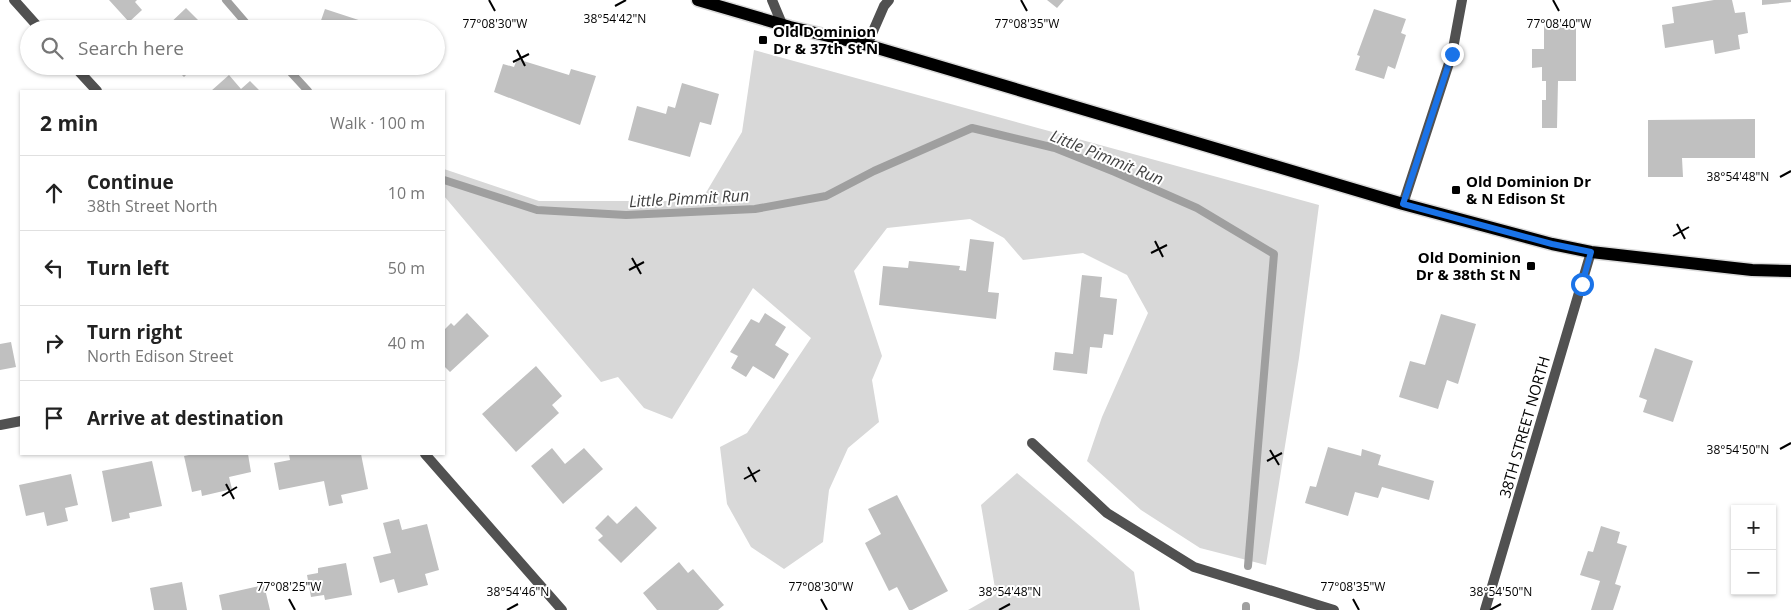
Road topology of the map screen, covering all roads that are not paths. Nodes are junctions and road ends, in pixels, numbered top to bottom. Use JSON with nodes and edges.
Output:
{"nodes":[{"id":1,"x":14,"y":0,"type":"edge"},
{"id":2,"x":698,"y":0,"type":"edge"},
{"id":3,"x":772,"y":0,"type":"edge"},
{"id":4,"x":890,"y":0,"type":"edge"},
{"id":5,"x":1462,"y":0,"type":"edge"},
{"id":6,"x":32,"y":20,"type":"edge"},
{"id":7,"x":782,"y":24,"type":"junction"},
{"id":8,"x":867,"y":45,"type":"junction"},
{"id":9,"x":82,"y":75,"type":"edge"},
{"id":10,"x":96,"y":90,"type":"edge"},
{"id":11,"x":1403,"y":204,"type":"junction"},
{"id":12,"x":1591,"y":252,"type":"junction"},
{"id":13,"x":1791,"y":271,"type":"edge"},
{"id":14,"x":20,"y":421,"type":"edge"},
{"id":15,"x":0,"y":425,"type":"edge"},
{"id":16,"x":1032,"y":443,"type":"dead end"},
{"id":17,"x":426,"y":455,"type":"edge"},
{"id":18,"x":562,"y":610,"type":"edge"},
{"id":19,"x":1334,"y":610,"type":"edge"},
{"id":20,"x":1485,"y":610,"type":"edge"}],
"edges":[{"from":1,"to":6,"type":"street"},
{"from":2,"to":7,"type":"main road"},
{"from":3,"to":7,"type":"street"},
{"from":4,"to":8,"type":"street"},
{"from":5,"to":11,"type":"street"},
{"from":7,"to":8,"type":"main road"},
{"from":8,"to":11,"type":"main road"},
{"from":9,"to":10,"type":"street"},
{"from":11,"to":12,"type":"main road"},
{"from":12,"to":13,"type":"main road"},
{"from":12,"to":20,"type":"street","name":"38TH STREET NORTH"},
{"from":14,"to":15,"type":"street"},
{"from":16,"to":19,"type":"street"},
{"from":17,"to":18,"type":"street"}]}
